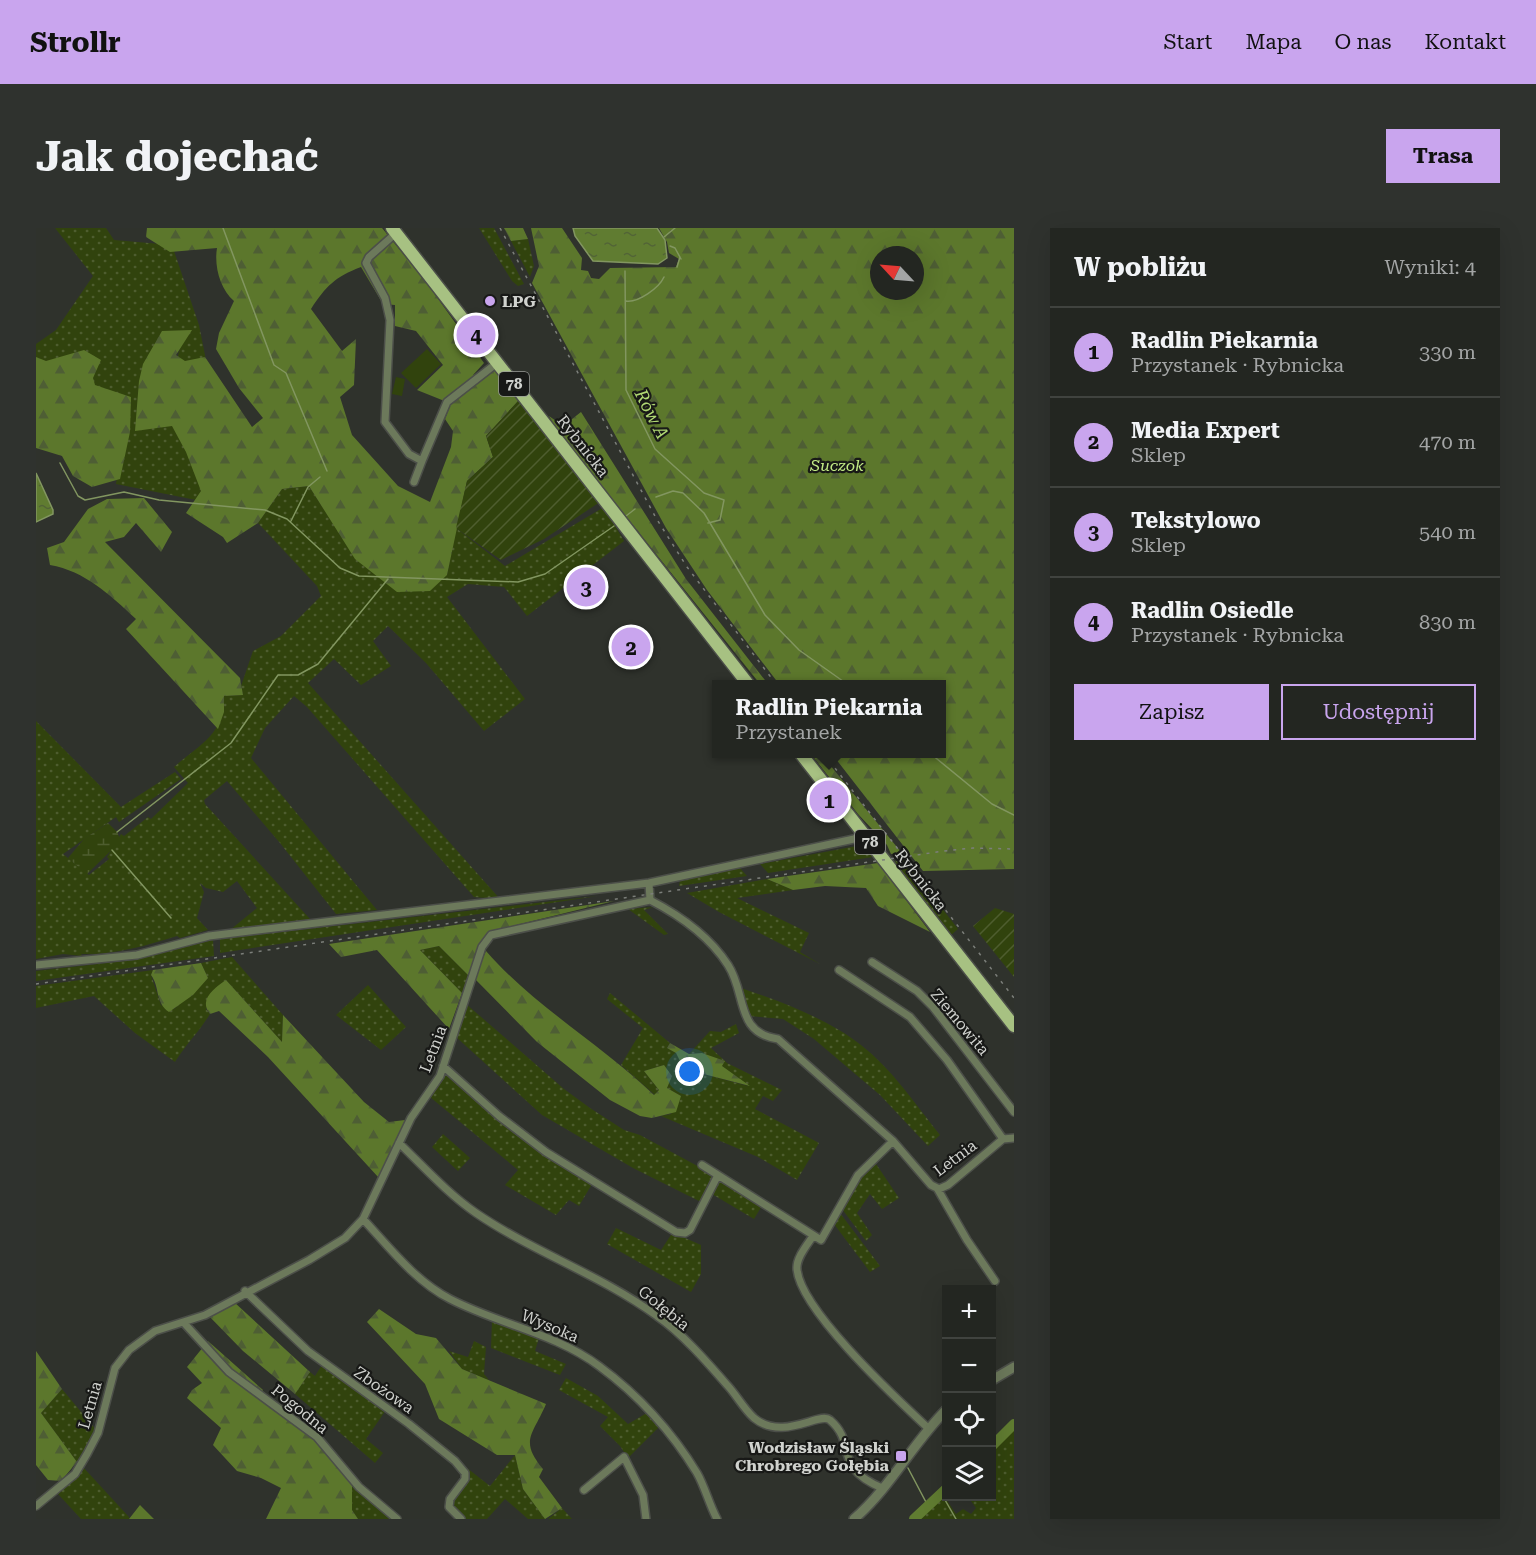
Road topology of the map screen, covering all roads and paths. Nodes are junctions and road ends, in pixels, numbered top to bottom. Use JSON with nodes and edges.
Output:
{"nodes":[{"id":1,"x":394,"y":230,"type":"edge"},
{"id":2,"x":497,"y":363,"type":"junction"},
{"id":3,"x":422,"y":461,"type":"junction"},
{"id":4,"x":414,"y":482,"type":"dead end"},
{"id":5,"x":745,"y":680,"type":"edge"},
{"id":6,"x":805,"y":758,"type":"edge"},
{"id":7,"x":864,"y":833,"type":"junction"},
{"id":8,"x":649,"y":883,"type":"junction"},
{"id":9,"x":650,"y":900,"type":"junction"},
{"id":10,"x":872,"y":962,"type":"dead end"},
{"id":11,"x":36,"y":965,"type":"edge"},
{"id":12,"x":839,"y":970,"type":"dead end"},
{"id":13,"x":1014,"y":1026,"type":"edge"},
{"id":14,"x":443,"y":1066,"type":"junction"},
{"id":15,"x":1014,"y":1112,"type":"edge"},
{"id":16,"x":1003,"y":1138,"type":"junction"},
{"id":17,"x":1014,"y":1138,"type":"edge"},
{"id":18,"x":893,"y":1141,"type":"junction"},
{"id":19,"x":399,"y":1143,"type":"junction"},
{"id":20,"x":702,"y":1165,"type":"dead end"},
{"id":21,"x":718,"y":1175,"type":"junction"},
{"id":22,"x":937,"y":1188,"type":"junction"},
{"id":23,"x":363,"y":1219,"type":"junction"},
{"id":24,"x":813,"y":1236,"type":"junction"},
{"id":25,"x":995,"y":1281,"type":"dead end"},
{"id":26,"x":245,"y":1291,"type":"junction"},
{"id":27,"x":184,"y":1323,"type":"junction"},
{"id":28,"x":1014,"y":1367,"type":"edge"},
{"id":29,"x":996,"y":1378,"type":"edge"},
{"id":30,"x":942,"y":1414,"type":"edge"},
{"id":31,"x":928,"y":1428,"type":"junction"},
{"id":32,"x":882,"y":1488,"type":"junction"},
{"id":33,"x":584,"y":1490,"type":"dead end"},
{"id":34,"x":36,"y":1506,"type":"edge"},
{"id":35,"x":397,"y":1519,"type":"edge"},
{"id":36,"x":460,"y":1519,"type":"edge"},
{"id":37,"x":646,"y":1519,"type":"edge"},
{"id":38,"x":717,"y":1519,"type":"edge"},
{"id":39,"x":854,"y":1519,"type":"edge"}],
"edges":[{"from":1,"to":2,"type":"main road","name":"Rybnicka","number":"78"},
{"from":1,"to":3,"type":"street"},
{"from":2,"to":3,"type":"street"},
{"from":2,"to":5,"type":"main road","name":"Rybnicka","number":"78"},
{"from":3,"to":4,"type":"street"},
{"from":6,"to":7,"type":"main road","name":"Rybnicka","number":"78"},
{"from":7,"to":8,"type":"street"},
{"from":7,"to":13,"type":"main road","name":"Rybnicka","number":"78"},
{"from":8,"to":9,"type":"street"},
{"from":8,"to":11,"type":"street"},
{"from":9,"to":14,"type":"street","name":"Letnia"},
{"from":9,"to":18,"type":"street","name":"Letnia"},
{"from":10,"to":15,"type":"street","name":"Ziemowita"},
{"from":12,"to":16,"type":"street"},
{"from":14,"to":19,"type":"street","name":"Letnia"},
{"from":14,"to":21,"type":"street"},
{"from":16,"to":17,"type":"street"},
{"from":16,"to":22,"type":"street","name":"Letnia"},
{"from":18,"to":22,"type":"street","name":"Letnia"},
{"from":18,"to":24,"type":"street"},
{"from":19,"to":23,"type":"street","name":"Letnia"},
{"from":19,"to":32,"type":"street","name":"Gołębia"},
{"from":20,"to":21,"type":"street"},
{"from":21,"to":24,"type":"street"},
{"from":22,"to":25,"type":"street"},
{"from":23,"to":26,"type":"street","name":"Letnia"},
{"from":23,"to":38,"type":"street","name":"Wysoka"},
{"from":24,"to":31,"type":"street"},
{"from":26,"to":27,"type":"street","name":"Letnia"},
{"from":26,"to":36,"type":"street","name":"Zbożowa"},
{"from":27,"to":34,"type":"street","name":"Letnia"},
{"from":27,"to":35,"type":"street","name":"Pogodna"},
{"from":28,"to":29,"type":"street"},
{"from":30,"to":31,"type":"street"},
{"from":31,"to":32,"type":"street"},
{"from":32,"to":39,"type":"street"},
{"from":33,"to":37,"type":"street"}]}
